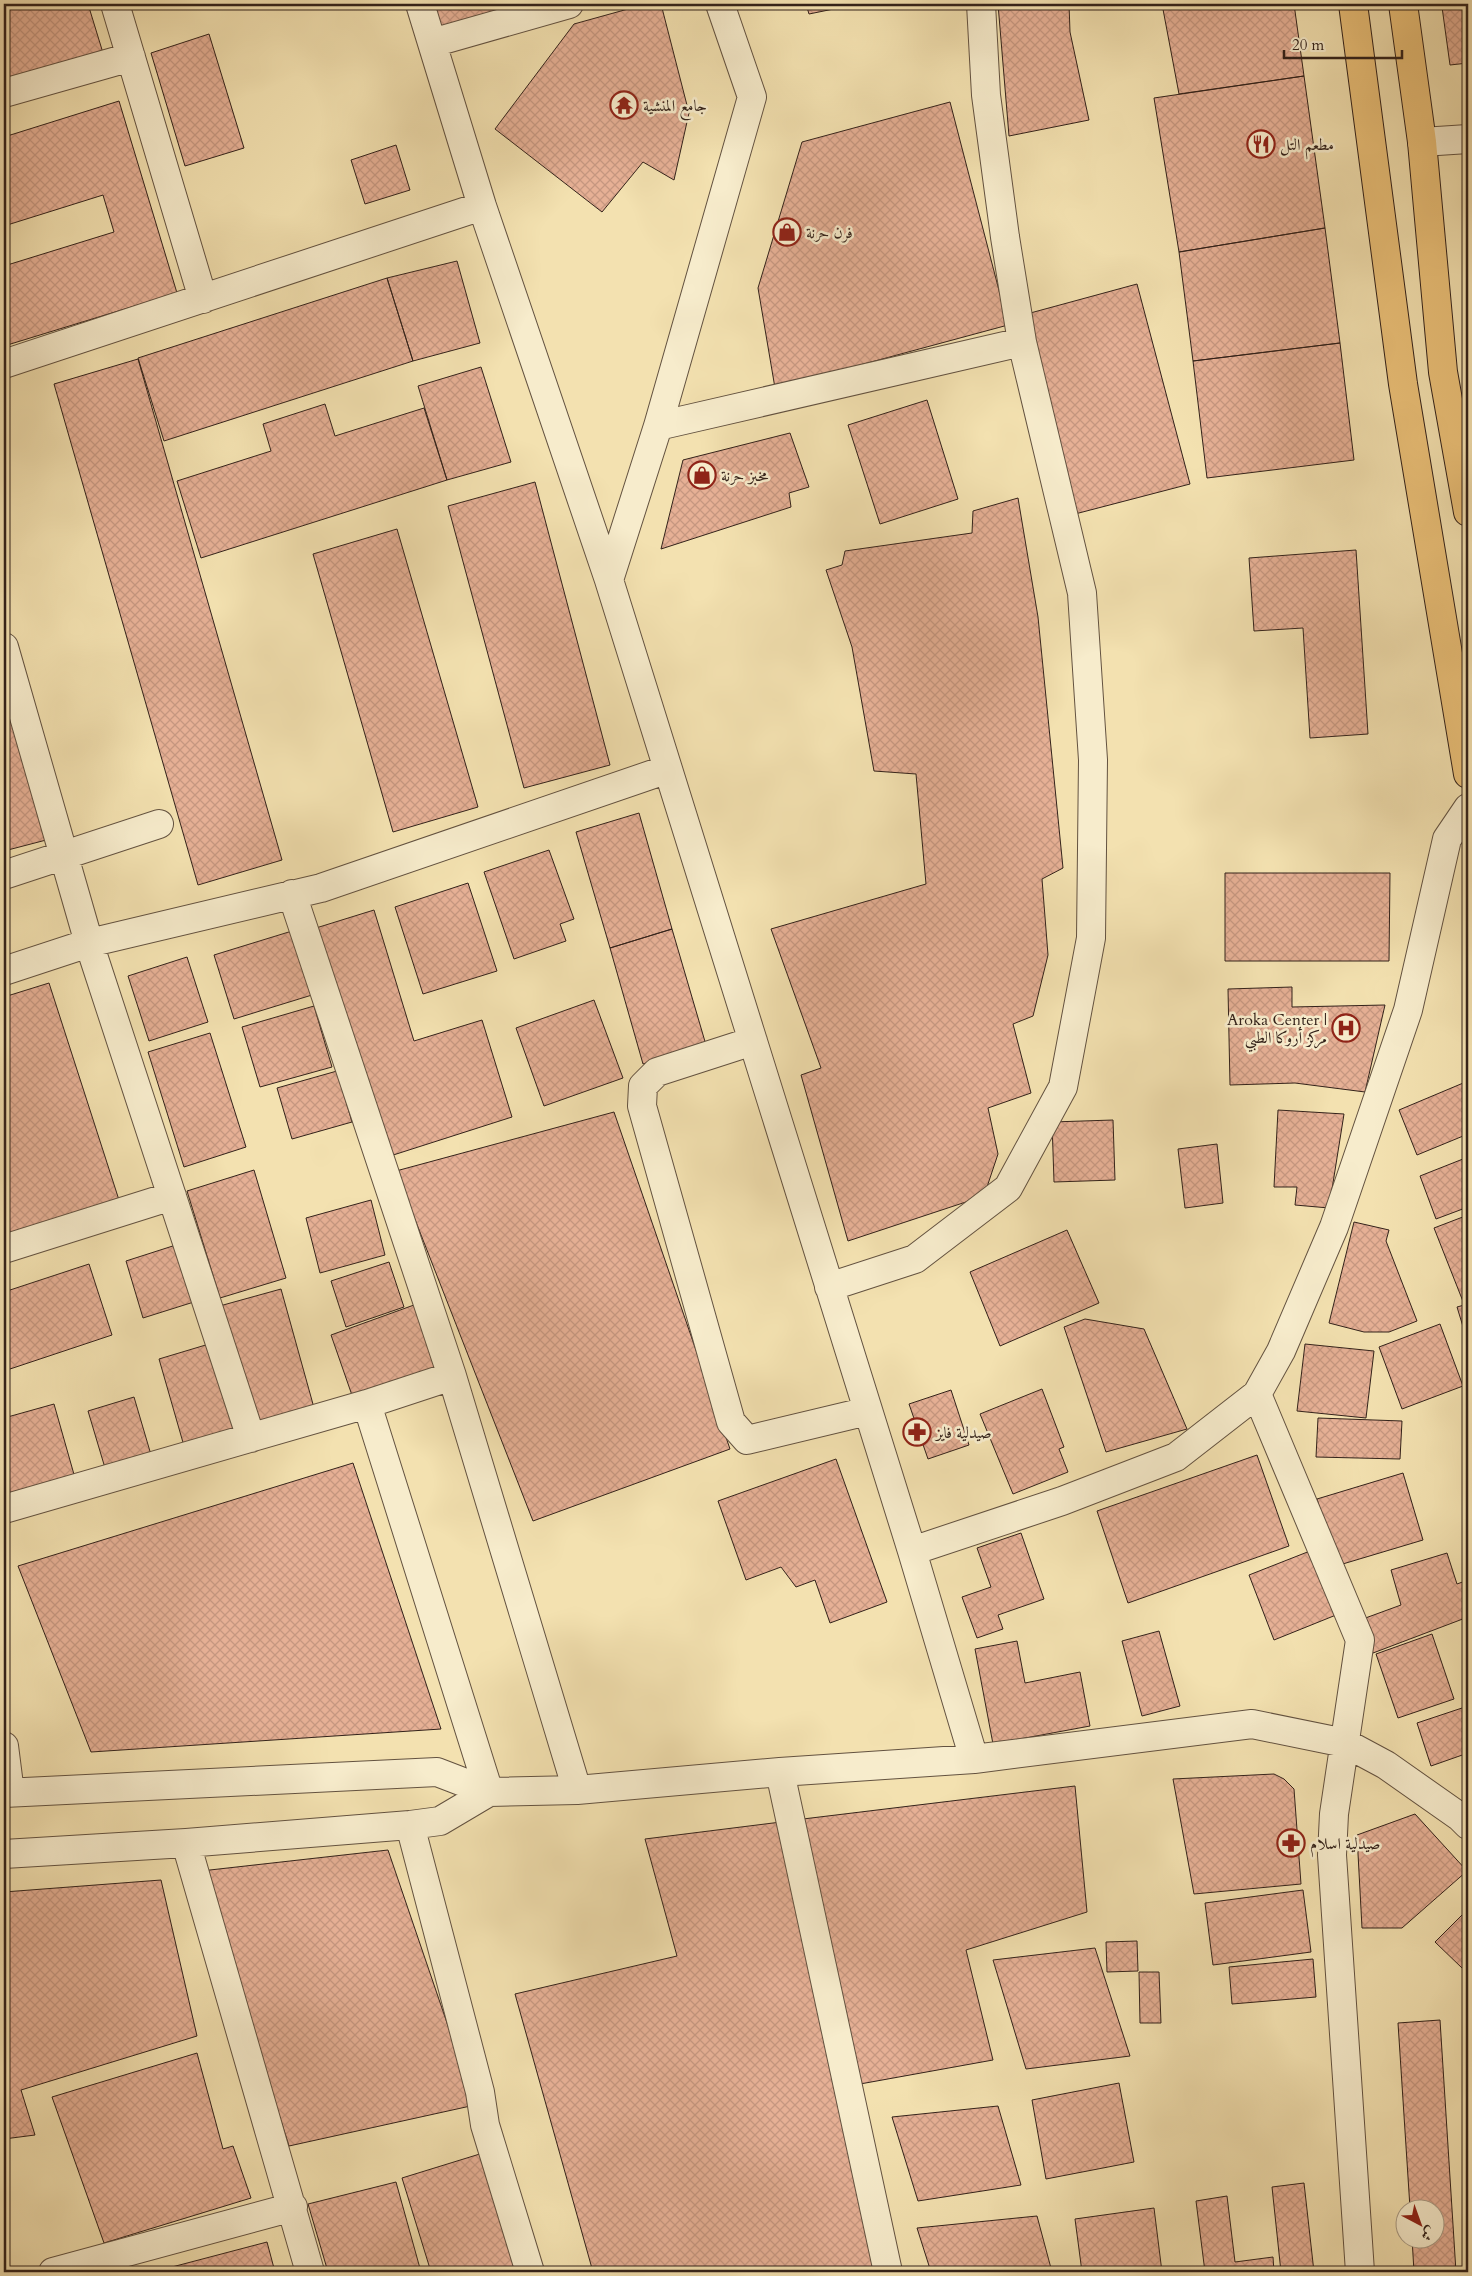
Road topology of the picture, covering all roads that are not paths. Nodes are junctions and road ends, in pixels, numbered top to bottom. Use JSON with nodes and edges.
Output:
{"nodes":[{"id":1,"x":116,"y":4,"type":"edge"},
{"id":2,"x":420,"y":4,"type":"edge"},
{"id":3,"x":569,"y":4,"type":"edge"},
{"id":4,"x":720,"y":4,"type":"edge"},
{"id":5,"x":981,"y":4,"type":"edge"},
{"id":6,"x":1353,"y":4,"type":"edge"},
{"id":7,"x":1403,"y":4,"type":"edge"},
{"id":8,"x":432,"y":43,"type":"junction"},
{"id":9,"x":131,"y":57,"type":"junction"},
{"id":10,"x":4,"y":93,"type":"edge"},
{"id":11,"x":1468,"y":139,"type":"edge"},
{"id":12,"x":1422,"y":142,"type":"junction"},
{"id":13,"x":482,"y":206,"type":"junction"},
{"id":14,"x":203,"y":299,"type":"junction"},
{"id":15,"x":1022,"y":342,"type":"junction"},
{"id":16,"x":4,"y":364,"type":"edge"},
{"id":17,"x":658,"y":426,"type":"junction"},
{"id":18,"x":1468,"y":512,"type":"edge"},
{"id":19,"x":609,"y":580,"type":"junction"},
{"id":20,"x":4,"y":647,"type":"edge"},
{"id":21,"x":668,"y":769,"type":"junction"},
{"id":22,"x":1468,"y":774,"type":"edge"},
{"id":23,"x":1468,"y":808,"type":"edge"},
{"id":24,"x":159,"y":824,"type":"dead end"},
{"id":25,"x":63,"y":855,"type":"junction"},
{"id":26,"x":4,"y":875,"type":"edge"},
{"id":27,"x":292,"y":894,"type":"junction"},
{"id":28,"x":89,"y":943,"type":"junction"},
{"id":29,"x":4,"y":971,"type":"edge"},
{"id":30,"x":753,"y":1041,"type":"junction"},
{"id":31,"x":172,"y":1196,"type":"junction"},
{"id":32,"x":4,"y":1249,"type":"edge"},
{"id":33,"x":829,"y":1286,"type":"junction"},
{"id":34,"x":452,"y":1376,"type":"junction"},
{"id":35,"x":1257,"y":1394,"type":"junction"},
{"id":36,"x":367,"y":1404,"type":"junction"},
{"id":37,"x":868,"y":1411,"type":"junction"},
{"id":38,"x":251,"y":1438,"type":"junction"},
{"id":39,"x":4,"y":1509,"type":"edge"},
{"id":40,"x":912,"y":1551,"type":"junction"},
{"id":41,"x":1345,"y":1743,"type":"junction"},
{"id":42,"x":4,"y":1746,"type":"edge"},
{"id":43,"x":974,"y":1758,"type":"junction"},
{"id":44,"x":780,"y":1772,"type":"junction"},
{"id":45,"x":577,"y":1790,"type":"junction"},
{"id":46,"x":489,"y":1792,"type":"junction"},
{"id":47,"x":7,"y":1793,"type":"edge"},
{"id":48,"x":410,"y":1825,"type":"junction"},
{"id":49,"x":1468,"y":1825,"type":"edge"},
{"id":50,"x":186,"y":1843,"type":"junction"},
{"id":51,"x":4,"y":1854,"type":"edge"},
{"id":52,"x":293,"y":2208,"type":"junction"},
{"id":53,"x":53,"y":2272,"type":"edge"},
{"id":54,"x":310,"y":2272,"type":"edge"},
{"id":55,"x":530,"y":2272,"type":"edge"},
{"id":56,"x":888,"y":2272,"type":"edge"},
{"id":57,"x":1360,"y":2272,"type":"edge"}],
"edges":[{"from":1,"to":9,"type":"street"},
{"from":2,"to":8,"type":"street"},
{"from":3,"to":8,"type":"street"},
{"from":4,"to":17,"type":"street"},
{"from":5,"to":15,"type":"street"},
{"from":6,"to":22,"type":"main road"},
{"from":7,"to":12,"type":"main road"},
{"from":8,"to":13,"type":"street"},
{"from":9,"to":10,"type":"street"},
{"from":9,"to":14,"type":"street"},
{"from":11,"to":12,"type":"street"},
{"from":12,"to":18,"type":"main road"},
{"from":13,"to":14,"type":"street"},
{"from":13,"to":19,"type":"street"},
{"from":14,"to":16,"type":"street"},
{"from":15,"to":17,"type":"street"},
{"from":15,"to":33,"type":"street"},
{"from":17,"to":19,"type":"street"},
{"from":19,"to":21,"type":"street"},
{"from":20,"to":25,"type":"street"},
{"from":21,"to":27,"type":"street"},
{"from":21,"to":30,"type":"street"},
{"from":23,"to":35,"type":"street"},
{"from":24,"to":25,"type":"street"},
{"from":25,"to":26,"type":"street"},
{"from":25,"to":28,"type":"street"},
{"from":27,"to":28,"type":"street"},
{"from":27,"to":34,"type":"street"},
{"from":28,"to":29,"type":"street"},
{"from":28,"to":31,"type":"street"},
{"from":30,"to":33,"type":"street"},
{"from":30,"to":37,"type":"street"},
{"from":31,"to":32,"type":"street"},
{"from":31,"to":38,"type":"street"},
{"from":33,"to":37,"type":"street"},
{"from":34,"to":36,"type":"street"},
{"from":34,"to":45,"type":"street"},
{"from":35,"to":40,"type":"street"},
{"from":35,"to":41,"type":"street"},
{"from":36,"to":38,"type":"street"},
{"from":36,"to":46,"type":"street"},
{"from":37,"to":40,"type":"street"},
{"from":38,"to":39,"type":"street"},
{"from":40,"to":43,"type":"street"},
{"from":41,"to":43,"type":"street"},
{"from":41,"to":49,"type":"street"},
{"from":41,"to":57,"type":"street"},
{"from":42,"to":47,"type":"street"},
{"from":43,"to":44,"type":"street"},
{"from":44,"to":45,"type":"street"},
{"from":44,"to":56,"type":"street"},
{"from":45,"to":46,"type":"street"},
{"from":46,"to":47,"type":"street"},
{"from":46,"to":48,"type":"street"},
{"from":48,"to":50,"type":"street"},
{"from":48,"to":55,"type":"street"},
{"from":50,"to":51,"type":"street"},
{"from":50,"to":52,"type":"street"},
{"from":52,"to":53,"type":"street"},
{"from":52,"to":54,"type":"street"}]}
